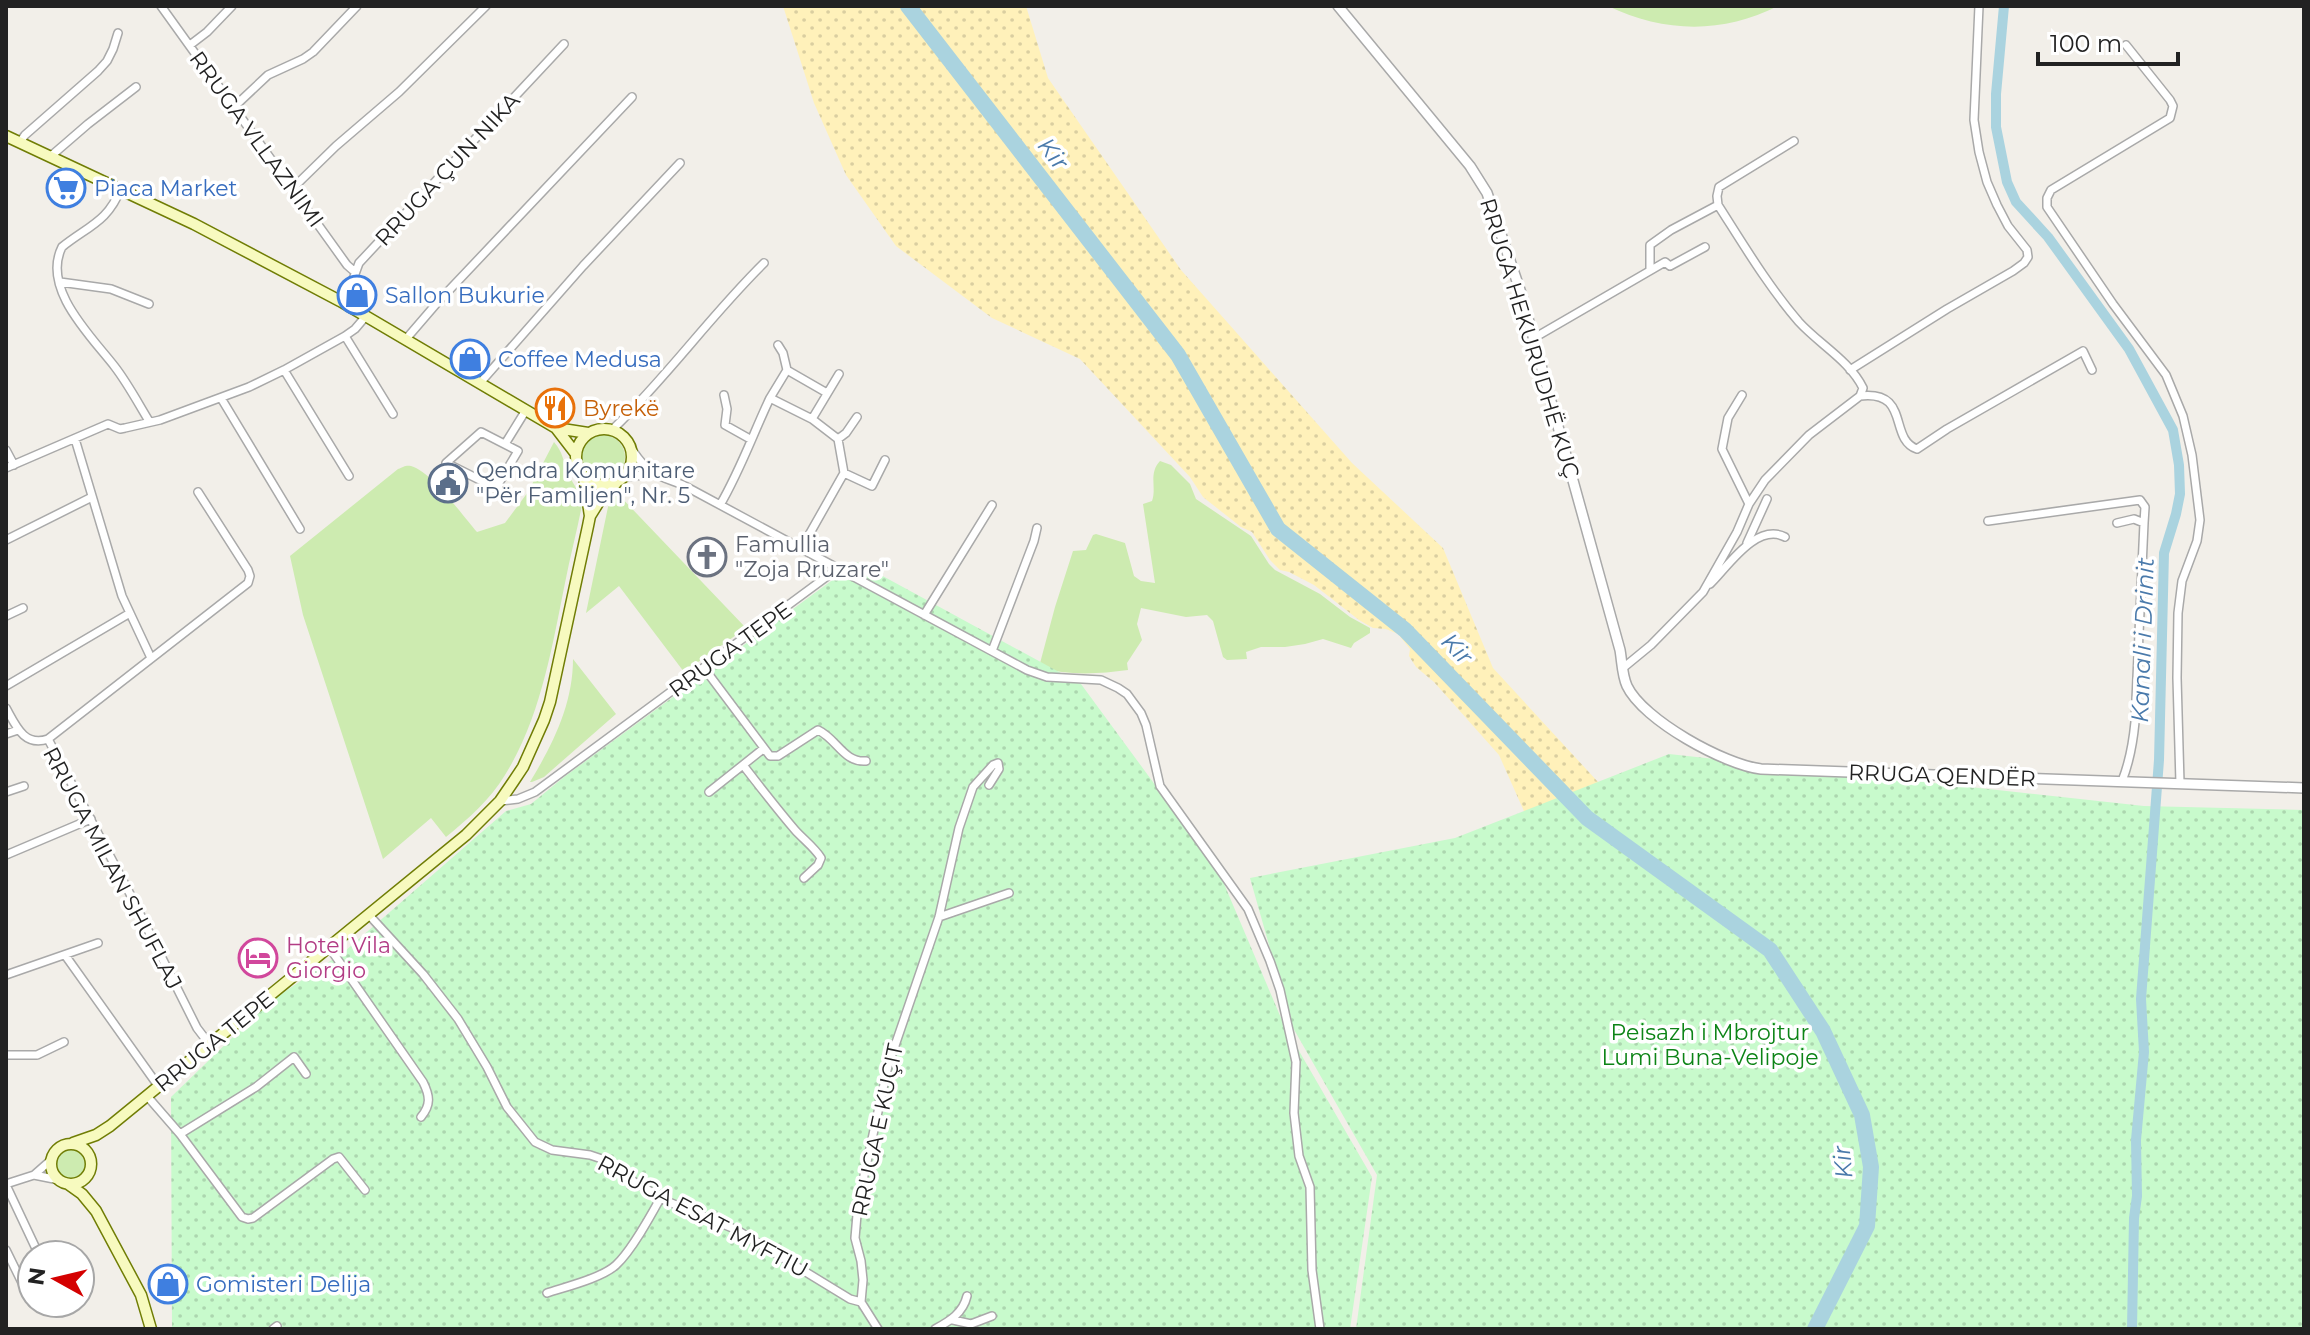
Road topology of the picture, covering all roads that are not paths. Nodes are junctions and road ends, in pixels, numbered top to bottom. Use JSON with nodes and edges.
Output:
{"nodes":[{"id":1,"x":161,"y":6,"type":"edge"},
{"id":2,"x":232,"y":6,"type":"edge"},
{"id":3,"x":357,"y":6,"type":"edge"},
{"id":4,"x":486,"y":6,"type":"edge"},
{"id":5,"x":1338,"y":6,"type":"edge"},
{"id":6,"x":1979,"y":6,"type":"edge"},
{"id":7,"x":118,"y":33,"type":"dead end"},
{"id":8,"x":564,"y":44,"type":"dead end"},
{"id":9,"x":190,"y":45,"type":"junction"},
{"id":10,"x":2126,"y":45,"type":"dead end"},
{"id":11,"x":136,"y":87,"type":"dead end"},
{"id":12,"x":632,"y":97,"type":"dead end"},
{"id":13,"x":234,"y":107,"type":"junction"},
{"id":14,"x":6,"y":136,"type":"edge"},
{"id":15,"x":1794,"y":141,"type":"dead end"},
{"id":16,"x":20,"y":142,"type":"junction"},
{"id":17,"x":51,"y":156,"type":"junction"},
{"id":18,"x":680,"y":163,"type":"dead end"},
{"id":19,"x":121,"y":188,"type":"junction"},
{"id":20,"x":293,"y":188,"type":"junction"},
{"id":21,"x":1718,"y":205,"type":"junction"},
{"id":22,"x":1705,"y":247,"type":"dead end"},
{"id":23,"x":764,"y":263,"type":"dead end"},
{"id":24,"x":1650,"y":270,"type":"junction"},
{"id":25,"x":355,"y":272,"type":"junction"},
{"id":26,"x":60,"y":282,"type":"junction"},
{"id":27,"x":340,"y":301,"type":"junction"},
{"id":28,"x":149,"y":304,"type":"dead end"},
{"id":29,"x":366,"y":316,"type":"junction"},
{"id":30,"x":345,"y":336,"type":"junction"},
{"id":31,"x":1534,"y":338,"type":"junction"},
{"id":32,"x":406,"y":339,"type":"junction"},
{"id":33,"x":778,"y":345,"type":"dead end"},
{"id":34,"x":284,"y":370,"type":"junction"},
{"id":35,"x":787,"y":370,"type":"junction"},
{"id":36,"x":1850,"y":370,"type":"junction"},
{"id":37,"x":2092,"y":370,"type":"dead end"},
{"id":38,"x":839,"y":374,"type":"dead end"},
{"id":39,"x":480,"y":383,"type":"junction"},
{"id":40,"x":827,"y":393,"type":"junction"},
{"id":41,"x":724,"y":395,"type":"dead end"},
{"id":42,"x":1742,"y":395,"type":"dead end"},
{"id":43,"x":1860,"y":396,"type":"junction"},
{"id":44,"x":221,"y":398,"type":"junction"},
{"id":45,"x":770,"y":398,"type":"junction"},
{"id":46,"x":526,"y":410,"type":"junction"},
{"id":47,"x":393,"y":414,"type":"dead end"},
{"id":48,"x":857,"y":417,"type":"dead end"},
{"id":49,"x":812,"y":419,"type":"junction"},
{"id":50,"x":149,"y":421,"type":"junction"},
{"id":51,"x":556,"y":428,"type":"junction"},
{"id":52,"x":613,"y":429,"type":"junction"},
{"id":53,"x":588,"y":433,"type":"junction"},
{"id":54,"x":75,"y":439,"type":"junction"},
{"id":55,"x":750,"y":439,"type":"junction"},
{"id":56,"x":838,"y":439,"type":"junction"},
{"id":57,"x":505,"y":444,"type":"junction"},
{"id":58,"x":6,"y":450,"type":"edge"},
{"id":59,"x":633,"y":451,"type":"junction"},
{"id":60,"x":576,"y":454,"type":"junction"},
{"id":61,"x":885,"y":460,"type":"dead end"},
{"id":62,"x":10,"y":467,"type":"edge"},
{"id":63,"x":844,"y":473,"type":"junction"},
{"id":64,"x":654,"y":474,"type":"junction"},
{"id":65,"x":349,"y":476,"type":"dead end"},
{"id":66,"x":584,"y":477,"type":"junction"},
{"id":67,"x":620,"y":480,"type":"junction"},
{"id":68,"x":198,"y":492,"type":"dead end"},
{"id":69,"x":92,"y":497,"type":"junction"},
{"id":70,"x":1767,"y":499,"type":"dead end"},
{"id":71,"x":1749,"y":504,"type":"junction"},
{"id":72,"x":720,"y":505,"type":"junction"},
{"id":73,"x":992,"y":505,"type":"dead end"},
{"id":74,"x":590,"y":516,"type":"junction"},
{"id":75,"x":1988,"y":521,"type":"dead end"},
{"id":76,"x":2117,"y":523,"type":"dead end"},
{"id":77,"x":2144,"y":523,"type":"junction"},
{"id":78,"x":1037,"y":528,"type":"dead end"},
{"id":79,"x":300,"y":529,"type":"dead end"},
{"id":80,"x":1785,"y":537,"type":"dead end"},
{"id":81,"x":6,"y":540,"type":"edge"},
{"id":82,"x":1746,"y":545,"type":"junction"},
{"id":83,"x":801,"y":549,"type":"junction"},
{"id":84,"x":837,"y":569,"type":"junction"},
{"id":85,"x":1703,"y":592,"type":"junction"},
{"id":86,"x":23,"y":608,"type":"dead end"},
{"id":87,"x":130,"y":613,"type":"junction"},
{"id":88,"x":924,"y":615,"type":"junction"},
{"id":89,"x":6,"y":616,"type":"edge"},
{"id":90,"x":992,"y":651,"type":"junction"},
{"id":91,"x":151,"y":658,"type":"junction"},
{"id":92,"x":704,"y":668,"type":"junction"},
{"id":93,"x":1623,"y":668,"type":"junction"},
{"id":94,"x":6,"y":686,"type":"edge"},
{"id":95,"x":6,"y":708,"type":"edge"},
{"id":96,"x":18,"y":730,"type":"junction"},
{"id":97,"x":6,"y":734,"type":"edge"},
{"id":98,"x":48,"y":739,"type":"junction"},
{"id":99,"x":763,"y":749,"type":"junction"},
{"id":100,"x":866,"y":761,"type":"dead end"},
{"id":101,"x":743,"y":765,"type":"junction"},
{"id":102,"x":2122,"y":781,"type":"junction"},
{"id":103,"x":2176,"y":783,"type":"junction"},
{"id":104,"x":989,"y":785,"type":"dead end"},
{"id":105,"x":24,"y":786,"type":"dead end"},
{"id":106,"x":2304,"y":788,"type":"edge"},
{"id":107,"x":6,"y":792,"type":"edge"},
{"id":108,"x":709,"y":792,"type":"dead end"},
{"id":109,"x":500,"y":801,"type":"junction"},
{"id":110,"x":91,"y":819,"type":"junction"},
{"id":111,"x":6,"y":855,"type":"edge"},
{"id":112,"x":804,"y":878,"type":"dead end"},
{"id":113,"x":1009,"y":893,"type":"dead end"},
{"id":114,"x":369,"y":915,"type":"junction"},
{"id":115,"x":939,"y":917,"type":"junction"},
{"id":116,"x":98,"y":943,"type":"dead end"},
{"id":117,"x":329,"y":947,"type":"junction"},
{"id":118,"x":65,"y":955,"type":"junction"},
{"id":119,"x":6,"y":975,"type":"edge"},
{"id":120,"x":64,"y":1042,"type":"dead end"},
{"id":121,"x":210,"y":1045,"type":"junction"},
{"id":122,"x":6,"y":1055,"type":"edge"},
{"id":123,"x":306,"y":1074,"type":"dead end"},
{"id":124,"x":159,"y":1087,"type":"junction"},
{"id":125,"x":147,"y":1096,"type":"junction"},
{"id":126,"x":421,"y":1117,"type":"dead end"},
{"id":127,"x":110,"y":1126,"type":"junction"},
{"id":128,"x":180,"y":1134,"type":"junction"},
{"id":129,"x":73,"y":1143,"type":"junction"},
{"id":130,"x":91,"y":1158,"type":"junction"},
{"id":131,"x":51,"y":1160,"type":"junction"},
{"id":132,"x":89,"y":1174,"type":"junction"},
{"id":133,"x":34,"y":1175,"type":"junction"},
{"id":134,"x":63,"y":1182,"type":"junction"},
{"id":135,"x":6,"y":1185,"type":"edge"},
{"id":136,"x":365,"y":1190,"type":"dead end"},
{"id":137,"x":661,"y":1197,"type":"junction"},
{"id":138,"x":91,"y":1203,"type":"junction"},
{"id":139,"x":31,"y":1239,"type":"edge"},
{"id":140,"x":6,"y":1250,"type":"edge"},
{"id":141,"x":16,"y":1271,"type":"edge"},
{"id":142,"x":547,"y":1293,"type":"dead end"},
{"id":143,"x":967,"y":1296,"type":"dead end"},
{"id":144,"x":861,"y":1302,"type":"junction"},
{"id":145,"x":992,"y":1316,"type":"dead end"},
{"id":146,"x":953,"y":1320,"type":"junction"},
{"id":147,"x":151,"y":1329,"type":"edge"},
{"id":148,"x":878,"y":1329,"type":"edge"},
{"id":149,"x":935,"y":1329,"type":"edge"},
{"id":150,"x":1320,"y":1329,"type":"edge"}],
"edges":[{"from":1,"to":9,"type":"street","name":"RRUGA VLLAZNIMI"},
{"from":2,"to":9,"type":"street"},
{"from":3,"to":13,"type":"street"},
{"from":4,"to":20,"type":"street"},
{"from":5,"to":31,"type":"street","name":"RRUGA HEKURUDHË KUÇ"},
{"from":6,"to":36,"type":"street"},
{"from":7,"to":16,"type":"street"},
{"from":8,"to":25,"type":"street","name":"RRUGA ÇUN NIKA"},
{"from":9,"to":13,"type":"street","name":"RRUGA VLLAZNIMI"},
{"from":10,"to":103,"type":"street"},
{"from":11,"to":17,"type":"street"},
{"from":12,"to":32,"type":"street"},
{"from":13,"to":20,"type":"street","name":"RRUGA VLLAZNIMI"},
{"from":14,"to":16,"type":"main road"},
{"from":15,"to":21,"type":"street"},
{"from":16,"to":17,"type":"main road"},
{"from":17,"to":19,"type":"main road"},
{"from":18,"to":39,"type":"street"},
{"from":19,"to":26,"type":"street"},
{"from":19,"to":27,"type":"main road"},
{"from":20,"to":25,"type":"street","name":"RRUGA VLLAZNIMI"},
{"from":21,"to":24,"type":"street"},
{"from":21,"to":36,"type":"street"},
{"from":22,"to":24,"type":"street"},
{"from":23,"to":52,"type":"street"},
{"from":24,"to":31,"type":"street"},
{"from":25,"to":27,"type":"street","name":"RRUGA ÇUN NIKA"},
{"from":26,"to":28,"type":"street"},
{"from":26,"to":50,"type":"street"},
{"from":27,"to":29,"type":"main road"},
{"from":29,"to":30,"type":"street"},
{"from":29,"to":32,"type":"main road"},
{"from":30,"to":34,"type":"street"},
{"from":30,"to":47,"type":"street"},
{"from":31,"to":93,"type":"street","name":"RRUGA HEKURUDHË KUÇ"},
{"from":32,"to":39,"type":"main road"},
{"from":33,"to":35,"type":"street"},
{"from":34,"to":44,"type":"street"},
{"from":34,"to":65,"type":"street"},
{"from":35,"to":40,"type":"street"},
{"from":35,"to":45,"type":"street"},
{"from":36,"to":43,"type":"street"},
{"from":37,"to":43,"type":"street"},
{"from":38,"to":40,"type":"street"},
{"from":39,"to":46,"type":"main road"},
{"from":40,"to":49,"type":"street"},
{"from":41,"to":55,"type":"street"},
{"from":42,"to":71,"type":"street"},
{"from":43,"to":71,"type":"street"},
{"from":44,"to":50,"type":"street"},
{"from":44,"to":79,"type":"street"},
{"from":45,"to":49,"type":"street"},
{"from":45,"to":55,"type":"street"},
{"from":46,"to":51,"type":"main road"},
{"from":46,"to":57,"type":"street"},
{"from":48,"to":56,"type":"street"},
{"from":49,"to":56,"type":"street"},
{"from":50,"to":54,"type":"street"},
{"from":51,"to":53,"type":"main road"},
{"from":51,"to":60,"type":"main road"},
{"from":52,"to":53,"type":"main road"},
{"from":52,"to":59,"type":"main road"},
{"from":53,"to":60,"type":"main road"},
{"from":54,"to":62,"type":"street"},
{"from":54,"to":69,"type":"street"},
{"from":55,"to":72,"type":"street"},
{"from":56,"to":63,"type":"street"},
{"from":57,"to":57,"type":"street"},
{"from":58,"to":62,"type":"street"},
{"from":59,"to":64,"type":"street"},
{"from":59,"to":67,"type":"main road"},
{"from":60,"to":66,"type":"main road"},
{"from":61,"to":63,"type":"street"},
{"from":63,"to":83,"type":"street"},
{"from":64,"to":67,"type":"street"},
{"from":64,"to":72,"type":"street"},
{"from":66,"to":67,"type":"main road"},
{"from":66,"to":74,"type":"main road","name":"RRUGA TEPE"},
{"from":67,"to":74,"type":"main road","name":"RRUGA TEPE"},
{"from":68,"to":91,"type":"street"},
{"from":69,"to":81,"type":"street"},
{"from":69,"to":87,"type":"street"},
{"from":70,"to":82,"type":"street"},
{"from":71,"to":85,"type":"street"},
{"from":72,"to":83,"type":"street"},
{"from":73,"to":88,"type":"street"},
{"from":74,"to":109,"type":"main road","name":"RRUGA TEPE"},
{"from":75,"to":77,"type":"street"},
{"from":76,"to":77,"type":"street"},
{"from":77,"to":102,"type":"street"},
{"from":78,"to":90,"type":"street"},
{"from":80,"to":82,"type":"street"},
{"from":82,"to":85,"type":"street"},
{"from":83,"to":84,"type":"street"},
{"from":84,"to":88,"type":"street"},
{"from":84,"to":92,"type":"street","name":"RRUGA TEPE"},
{"from":85,"to":93,"type":"street"},
{"from":86,"to":89,"type":"street"},
{"from":87,"to":91,"type":"street"},
{"from":87,"to":94,"type":"street"},
{"from":88,"to":90,"type":"street"},
{"from":90,"to":150,"type":"street"},
{"from":91,"to":98,"type":"street"},
{"from":92,"to":99,"type":"street"},
{"from":92,"to":109,"type":"street","name":"RRUGA TEPE"},
{"from":93,"to":102,"type":"street","name":"RRUGA QENDËR"},
{"from":95,"to":96,"type":"street","name":"RRUGA MILAN SHUFLAJ"},
{"from":96,"to":97,"type":"street"},
{"from":96,"to":98,"type":"street","name":"RRUGA MILAN SHUFLAJ"},
{"from":98,"to":110,"type":"street","name":"RRUGA MILAN SHUFLAJ"},
{"from":99,"to":100,"type":"street"},
{"from":99,"to":101,"type":"street"},
{"from":101,"to":108,"type":"street"},
{"from":101,"to":112,"type":"street"},
{"from":102,"to":103,"type":"street","name":"RRUGA QENDËR"},
{"from":103,"to":106,"type":"street","name":"RRUGA QENDËR"},
{"from":104,"to":115,"type":"street","name":"RRUGA E KUÇIT"},
{"from":105,"to":107,"type":"street"},
{"from":109,"to":114,"type":"main road","name":"RRUGA TEPE"},
{"from":110,"to":111,"type":"street"},
{"from":110,"to":121,"type":"street","name":"RRUGA MILAN SHUFLAJ"},
{"from":113,"to":115,"type":"street"},
{"from":114,"to":117,"type":"main road","name":"RRUGA TEPE"},
{"from":114,"to":137,"type":"street","name":"RRUGA ESAT MYFTIU"},
{"from":115,"to":144,"type":"street","name":"RRUGA E KUÇIT"},
{"from":116,"to":118,"type":"street"},
{"from":117,"to":121,"type":"main road","name":"RRUGA TEPE"},
{"from":117,"to":126,"type":"street"},
{"from":118,"to":119,"type":"street"},
{"from":118,"to":124,"type":"street"},
{"from":120,"to":122,"type":"street"},
{"from":121,"to":124,"type":"main road","name":"RRUGA TEPE"},
{"from":123,"to":128,"type":"street"},
{"from":124,"to":125,"type":"main road","name":"RRUGA TEPE"},
{"from":125,"to":127,"type":"main road","name":"RRUGA TEPE"},
{"from":125,"to":128,"type":"street"},
{"from":127,"to":129,"type":"main road","name":"RRUGA TEPE"},
{"from":127,"to":130,"type":"main road","name":"RRUGA TEPE"},
{"from":128,"to":136,"type":"street"},
{"from":129,"to":130,"type":"main road"},
{"from":129,"to":131,"type":"main road","name":"RRUGA TEPE"},
{"from":130,"to":132,"type":"main road","name":"RRUGA TEPE"},
{"from":131,"to":133,"type":"street","name":"RRUGA TEPE"},
{"from":131,"to":134,"type":"main road"},
{"from":132,"to":134,"type":"main road"},
{"from":132,"to":138,"type":"main road","name":"RRUGA TEPE"},
{"from":133,"to":134,"type":"street","name":"RRUGA TEPE"},
{"from":133,"to":135,"type":"street","name":"RRUGA TEPE"},
{"from":134,"to":138,"type":"main road"},
{"from":135,"to":139,"type":"street","name":"RRUGA TEPE"},
{"from":137,"to":142,"type":"street"},
{"from":137,"to":144,"type":"street","name":"RRUGA ESAT MYFTIU"},
{"from":138,"to":147,"type":"main road"},
{"from":140,"to":141,"type":"street"},
{"from":143,"to":146,"type":"street"},
{"from":144,"to":148,"type":"street"},
{"from":145,"to":146,"type":"street"},
{"from":146,"to":149,"type":"street"}]}
